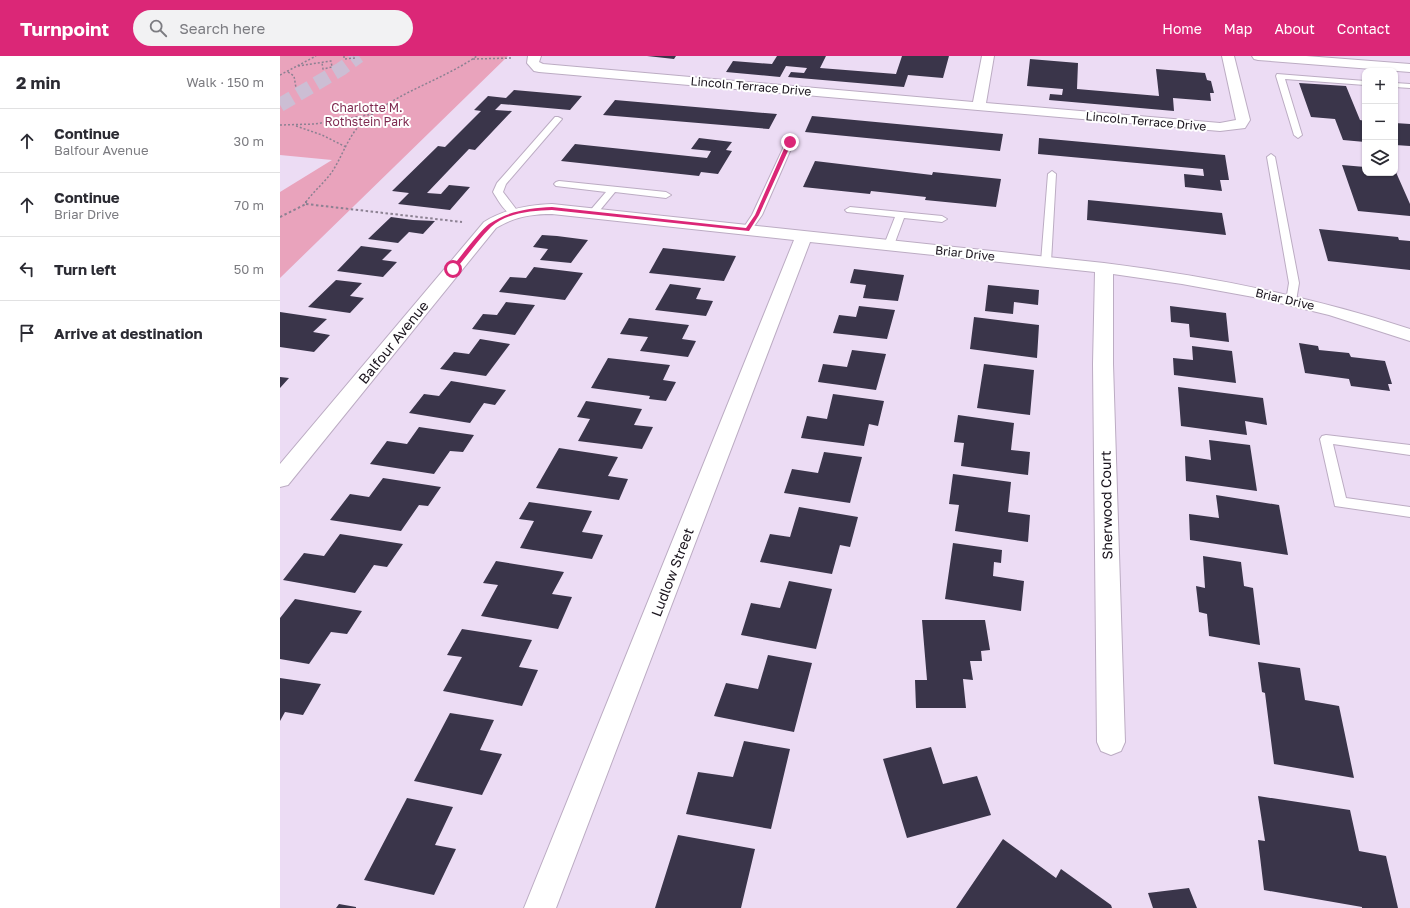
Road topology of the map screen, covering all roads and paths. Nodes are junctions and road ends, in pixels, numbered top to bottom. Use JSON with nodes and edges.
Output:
{"nodes":[{"id":1,"x":316,"y":56,"type":"edge"},
{"id":2,"x":344,"y":56,"type":"edge"},
{"id":3,"x":354,"y":56,"type":"edge"},
{"id":4,"x":478,"y":56,"type":"edge"},
{"id":5,"x":988,"y":56,"type":"edge"},
{"id":6,"x":1228,"y":56,"type":"edge"},
{"id":7,"x":1258,"y":56,"type":"edge"},
{"id":8,"x":534,"y":57,"type":"edge"},
{"id":9,"x":473,"y":59,"type":"junction"},
{"id":10,"x":322,"y":63,"type":"junction"},
{"id":11,"x":298,"y":66,"type":"junction"},
{"id":12,"x":1410,"y":68,"type":"edge"},
{"id":13,"x":287,"y":71,"type":"junction"},
{"id":14,"x":280,"y":75,"type":"edge"},
{"id":15,"x":1362,"y":83,"type":"edge"},
{"id":16,"x":1398,"y":85,"type":"edge"},
{"id":17,"x":1410,"y":86,"type":"edge"},
{"id":18,"x":296,"y":88,"type":"dead end"},
{"id":19,"x":979,"y":106,"type":"junction"},
{"id":20,"x":373,"y":114,"type":"junction"},
{"id":21,"x":558,"y":119,"type":"dead end"},
{"id":22,"x":280,"y":125,"type":"edge"},
{"id":23,"x":294,"y":126,"type":"junction"},
{"id":24,"x":1298,"y":134,"type":"dead end"},
{"id":25,"x":790,"y":142,"type":"dead end"},
{"id":26,"x":346,"y":147,"type":"junction"},
{"id":27,"x":1271,"y":157,"type":"dead end"},
{"id":28,"x":1052,"y":174,"type":"dead end"},
{"id":29,"x":559,"y":184,"type":"dead end"},
{"id":30,"x":612,"y":190,"type":"junction"},
{"id":31,"x":666,"y":195,"type":"dead end"},
{"id":32,"x":306,"y":204,"type":"junction"},
{"id":33,"x":850,"y":210,"type":"dead end"},
{"id":34,"x":514,"y":213,"type":"junction"},
{"id":35,"x":593,"y":213,"type":"junction"},
{"id":36,"x":901,"y":215,"type":"junction"},
{"id":37,"x":280,"y":218,"type":"edge"},
{"id":38,"x":942,"y":219,"type":"dead end"},
{"id":39,"x":466,"y":222,"type":"dead end"},
{"id":40,"x":747,"y":230,"type":"junction"},
{"id":41,"x":804,"y":236,"type":"junction"},
{"id":42,"x":890,"y":245,"type":"junction"},
{"id":43,"x":1046,"y":262,"type":"junction"},
{"id":44,"x":1104,"y":268,"type":"junction"},
{"id":45,"x":1291,"y":301,"type":"junction"},
{"id":46,"x":1410,"y":335,"type":"edge"},
{"id":47,"x":1410,"y":450,"type":"edge"},
{"id":48,"x":280,"y":479,"type":"edge"},
{"id":49,"x":1410,"y":512,"type":"edge"},
{"id":50,"x":1111,"y":742,"type":"dead end"},
{"id":51,"x":540,"y":908,"type":"edge"}],
"edges":[{"from":1,"to":11,"type":"path"},
{"from":2,"to":3,"type":"path"},
{"from":4,"to":9,"type":"path"},
{"from":5,"to":19,"type":"street"},
{"from":6,"to":19,"type":"street","name":"Lincoln Terrace Drive"},
{"from":7,"to":12,"type":"street"},
{"from":8,"to":9,"type":"path"},
{"from":8,"to":19,"type":"street","name":"Lincoln Terrace Drive"},
{"from":9,"to":20,"type":"path"},
{"from":10,"to":10,"type":"path"},
{"from":10,"to":11,"type":"path"},
{"from":11,"to":13,"type":"path"},
{"from":13,"to":14,"type":"path"},
{"from":13,"to":18,"type":"path"},
{"from":15,"to":24,"type":"lane"},
{"from":16,"to":17,"type":"lane"},
{"from":20,"to":23,"type":"path"},
{"from":20,"to":26,"type":"path"},
{"from":21,"to":34,"type":"lane"},
{"from":22,"to":23,"type":"path"},
{"from":23,"to":26,"type":"path"},
{"from":25,"to":40,"type":"lane"},
{"from":26,"to":32,"type":"path"},
{"from":27,"to":45,"type":"lane"},
{"from":28,"to":43,"type":"lane"},
{"from":29,"to":30,"type":"lane"},
{"from":30,"to":31,"type":"lane"},
{"from":30,"to":35,"type":"lane"},
{"from":32,"to":37,"type":"path"},
{"from":32,"to":39,"type":"path"},
{"from":33,"to":36,"type":"lane"},
{"from":34,"to":35,"type":"street","name":"Briar Drive"},
{"from":34,"to":48,"type":"street","name":"Balfour Avenue"},
{"from":35,"to":40,"type":"street","name":"Briar Drive"},
{"from":36,"to":38,"type":"lane"},
{"from":36,"to":42,"type":"lane"},
{"from":40,"to":41,"type":"street","name":"Briar Drive"},
{"from":41,"to":42,"type":"street","name":"Briar Drive"},
{"from":41,"to":51,"type":"street","name":"Ludlow Street"},
{"from":42,"to":43,"type":"street","name":"Briar Drive"},
{"from":43,"to":44,"type":"street","name":"Briar Drive"},
{"from":44,"to":45,"type":"street","name":"Briar Drive"},
{"from":44,"to":50,"type":"street","name":"Sherwood Court"},
{"from":45,"to":46,"type":"street","name":"Briar Drive"},
{"from":47,"to":49,"type":"lane"}]}
